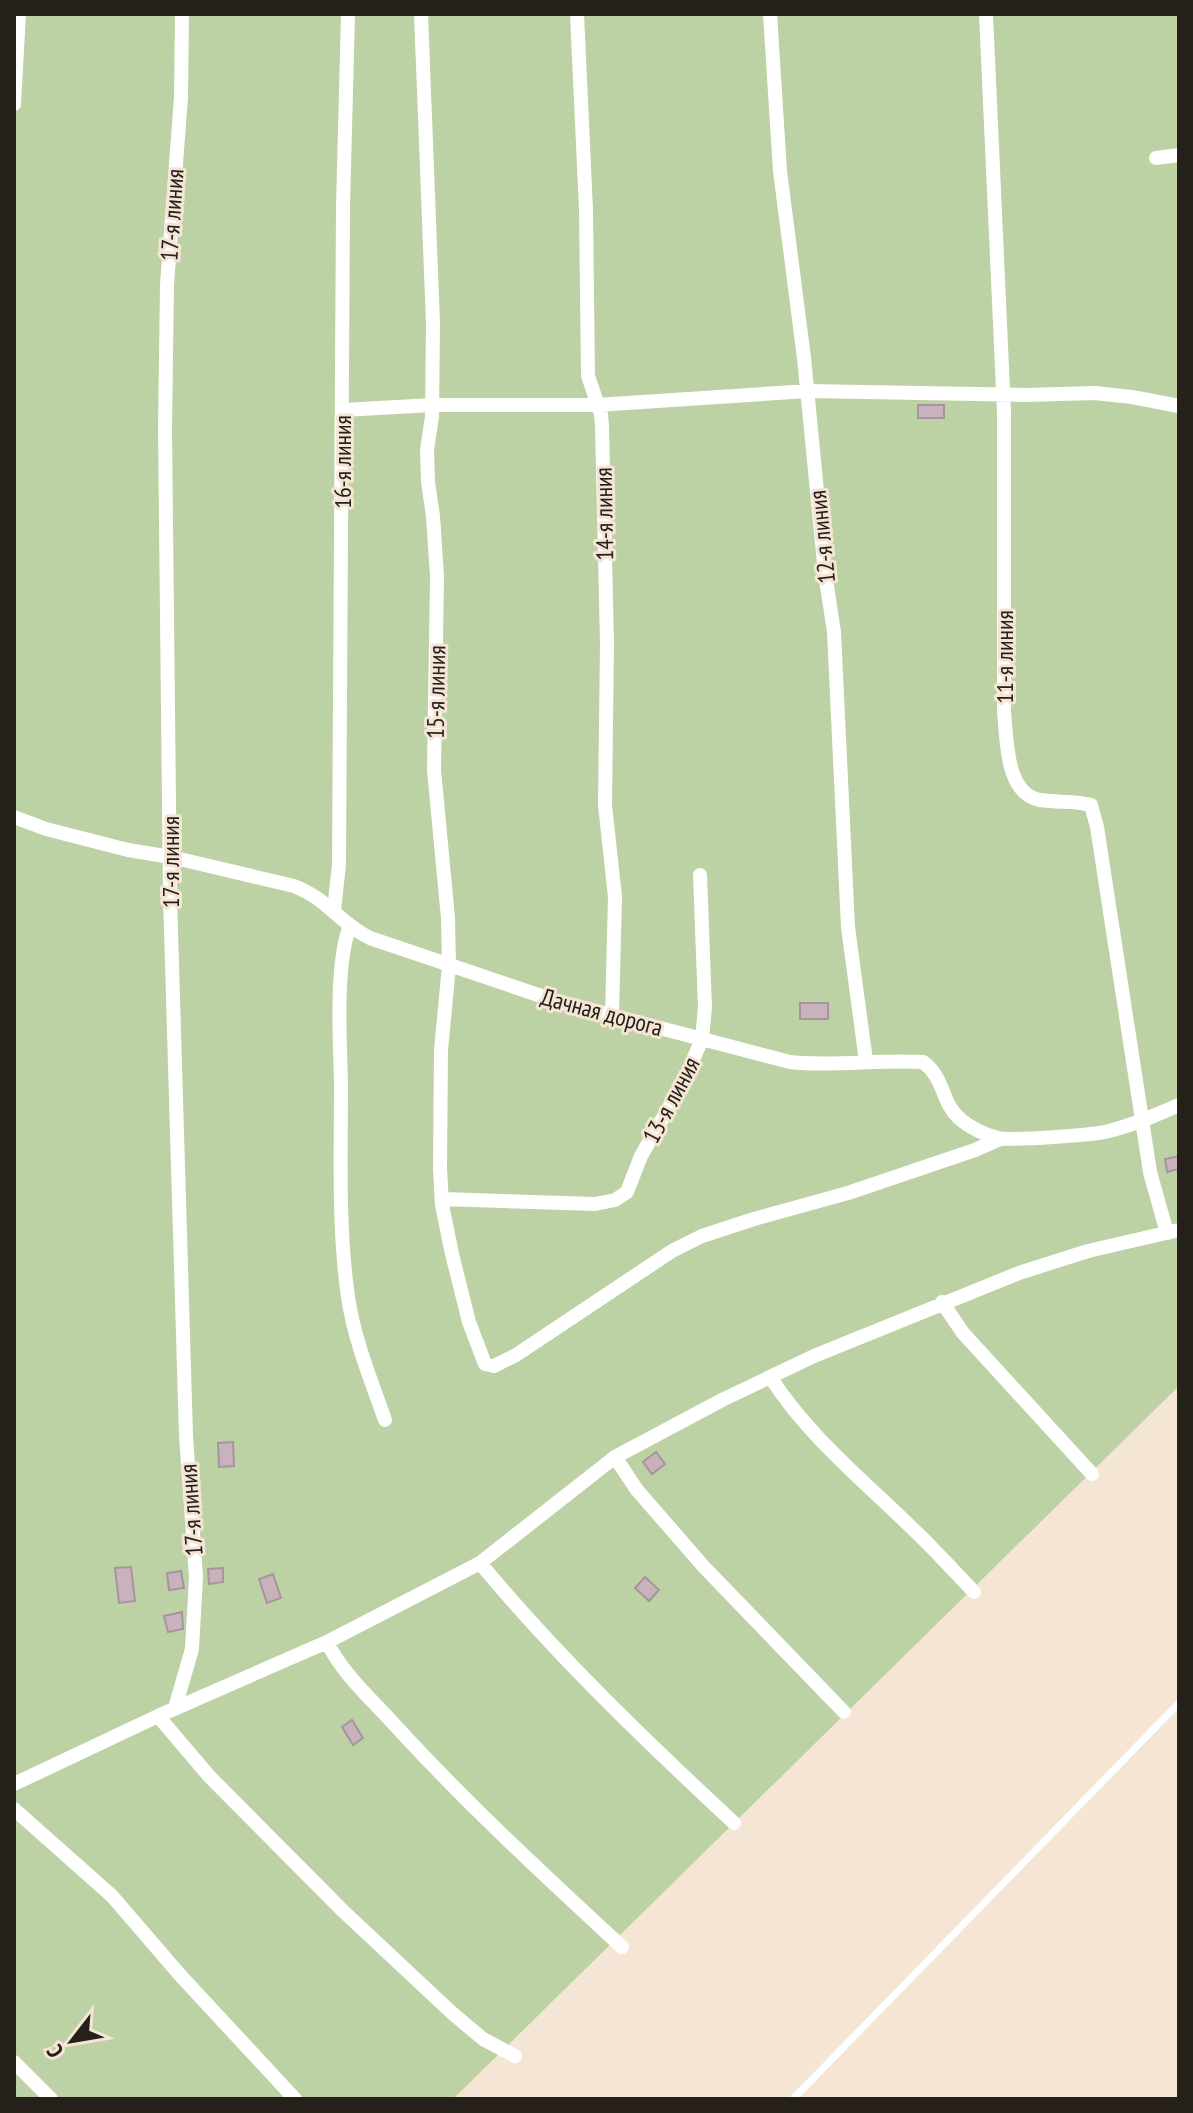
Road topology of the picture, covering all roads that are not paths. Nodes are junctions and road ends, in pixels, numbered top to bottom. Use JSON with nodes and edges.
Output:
{"nodes":[{"id":1,"x":19,"y":14,"type":"edge"},
{"id":2,"x":182,"y":14,"type":"edge"},
{"id":3,"x":348,"y":14,"type":"edge"},
{"id":4,"x":421,"y":14,"type":"edge"},
{"id":5,"x":577,"y":14,"type":"edge"},
{"id":6,"x":770,"y":14,"type":"edge"},
{"id":7,"x":986,"y":14,"type":"edge"},
{"id":8,"x":14,"y":104,"type":"edge"},
{"id":9,"x":1179,"y":155,"type":"edge"},
{"id":10,"x":1156,"y":158,"type":"dead end"},
{"id":11,"x":808,"y":391,"type":"junction"},
{"id":12,"x":1004,"y":395,"type":"junction"},
{"id":13,"x":433,"y":405,"type":"junction"},
{"id":14,"x":597,"y":405,"type":"junction"},
{"id":15,"x":1179,"y":406,"type":"edge"},
{"id":16,"x":343,"y":410,"type":"junction"},
{"id":17,"x":14,"y":817,"type":"edge"},
{"id":18,"x":171,"y":857,"type":"junction"},
{"id":19,"x":700,"y":875,"type":"dead end"},
{"id":20,"x":334,"y":910,"type":"junction"},
{"id":21,"x":350,"y":926,"type":"junction"},
{"id":22,"x":449,"y":966,"type":"junction"},
{"id":23,"x":612,"y":1015,"type":"junction"},
{"id":24,"x":702,"y":1039,"type":"junction"},
{"id":25,"x":866,"y":1061,"type":"junction"},
{"id":26,"x":1179,"y":1105,"type":"edge"},
{"id":27,"x":1143,"y":1121,"type":"junction"},
{"id":28,"x":1000,"y":1139,"type":"junction"},
{"id":29,"x":442,"y":1199,"type":"junction"},
{"id":30,"x":1173,"y":1232,"type":"edge"},
{"id":31,"x":942,"y":1302,"type":"junction"},
{"id":32,"x":771,"y":1378,"type":"junction"},
{"id":33,"x":385,"y":1420,"type":"dead end"},
{"id":34,"x":615,"y":1457,"type":"junction"},
{"id":35,"x":1092,"y":1474,"type":"dead end"},
{"id":36,"x":480,"y":1563,"type":"junction"},
{"id":37,"x":974,"y":1592,"type":"dead end"},
{"id":38,"x":327,"y":1642,"type":"junction"},
{"id":39,"x":1179,"y":1703,"type":"edge"},
{"id":40,"x":175,"y":1708,"type":"junction"},
{"id":41,"x":844,"y":1712,"type":"dead end"},
{"id":42,"x":158,"y":1716,"type":"junction"},
{"id":43,"x":14,"y":1784,"type":"edge"},
{"id":44,"x":14,"y":1809,"type":"edge"},
{"id":45,"x":734,"y":1823,"type":"dead end"},
{"id":46,"x":622,"y":1947,"type":"dead end"},
{"id":47,"x":515,"y":2056,"type":"dead end"},
{"id":48,"x":14,"y":2062,"type":"edge"},
{"id":49,"x":51,"y":2099,"type":"edge"},
{"id":50,"x":295,"y":2099,"type":"edge"},
{"id":51,"x":793,"y":2099,"type":"edge"}],
"edges":[{"from":1,"to":8,"type":"street"},
{"from":2,"to":18,"type":"street","name":"17-я линия"},
{"from":3,"to":16,"type":"street","name":"16-я линия"},
{"from":4,"to":13,"type":"street","name":"15-я линия"},
{"from":5,"to":14,"type":"street","name":"14-я линия"},
{"from":6,"to":11,"type":"street","name":"12-я линия"},
{"from":7,"to":12,"type":"street","name":"11-я линия"},
{"from":9,"to":10,"type":"street"},
{"from":11,"to":12,"type":"street"},
{"from":11,"to":14,"type":"street"},
{"from":11,"to":25,"type":"street","name":"12-я линия"},
{"from":12,"to":15,"type":"street"},
{"from":12,"to":27,"type":"street","name":"11-я линия"},
{"from":13,"to":14,"type":"street"},
{"from":13,"to":16,"type":"street"},
{"from":13,"to":22,"type":"street","name":"15-я линия"},
{"from":14,"to":23,"type":"street","name":"14-я линия"},
{"from":16,"to":20,"type":"street","name":"16-я линия"},
{"from":17,"to":18,"type":"street","name":"Дачная дорога"},
{"from":18,"to":20,"type":"street","name":"Дачная дорога"},
{"from":18,"to":40,"type":"street","name":"17-я линия"},
{"from":19,"to":24,"type":"street","name":"13-я линия"},
{"from":20,"to":21,"type":"street","name":"Дачная дорога"},
{"from":21,"to":22,"type":"street","name":"Дачная дорога"},
{"from":21,"to":33,"type":"street"},
{"from":22,"to":23,"type":"street","name":"Дачная дорога"},
{"from":22,"to":29,"type":"street","name":"15-я линия"},
{"from":23,"to":24,"type":"street","name":"Дачная дорога"},
{"from":24,"to":25,"type":"street","name":"Дачная дорога"},
{"from":24,"to":29,"type":"street","name":"13-я линия"},
{"from":25,"to":28,"type":"street","name":"Дачная дорога"},
{"from":26,"to":27,"type":"street","name":"Дачная дорога"},
{"from":27,"to":28,"type":"street","name":"Дачная дорога"},
{"from":27,"to":30,"type":"street","name":"11-я линия"},
{"from":28,"to":29,"type":"street","name":"15-я линия"},
{"from":30,"to":31,"type":"street"},
{"from":31,"to":32,"type":"street"},
{"from":31,"to":35,"type":"street"},
{"from":32,"to":34,"type":"street"},
{"from":32,"to":37,"type":"street"},
{"from":34,"to":36,"type":"street"},
{"from":34,"to":41,"type":"street"},
{"from":36,"to":38,"type":"street"},
{"from":36,"to":45,"type":"street"},
{"from":38,"to":40,"type":"street"},
{"from":38,"to":46,"type":"street"},
{"from":39,"to":51,"type":"lane"},
{"from":40,"to":42,"type":"street"},
{"from":42,"to":43,"type":"street"},
{"from":42,"to":47,"type":"street"},
{"from":44,"to":50,"type":"street"},
{"from":48,"to":49,"type":"street"}]}
